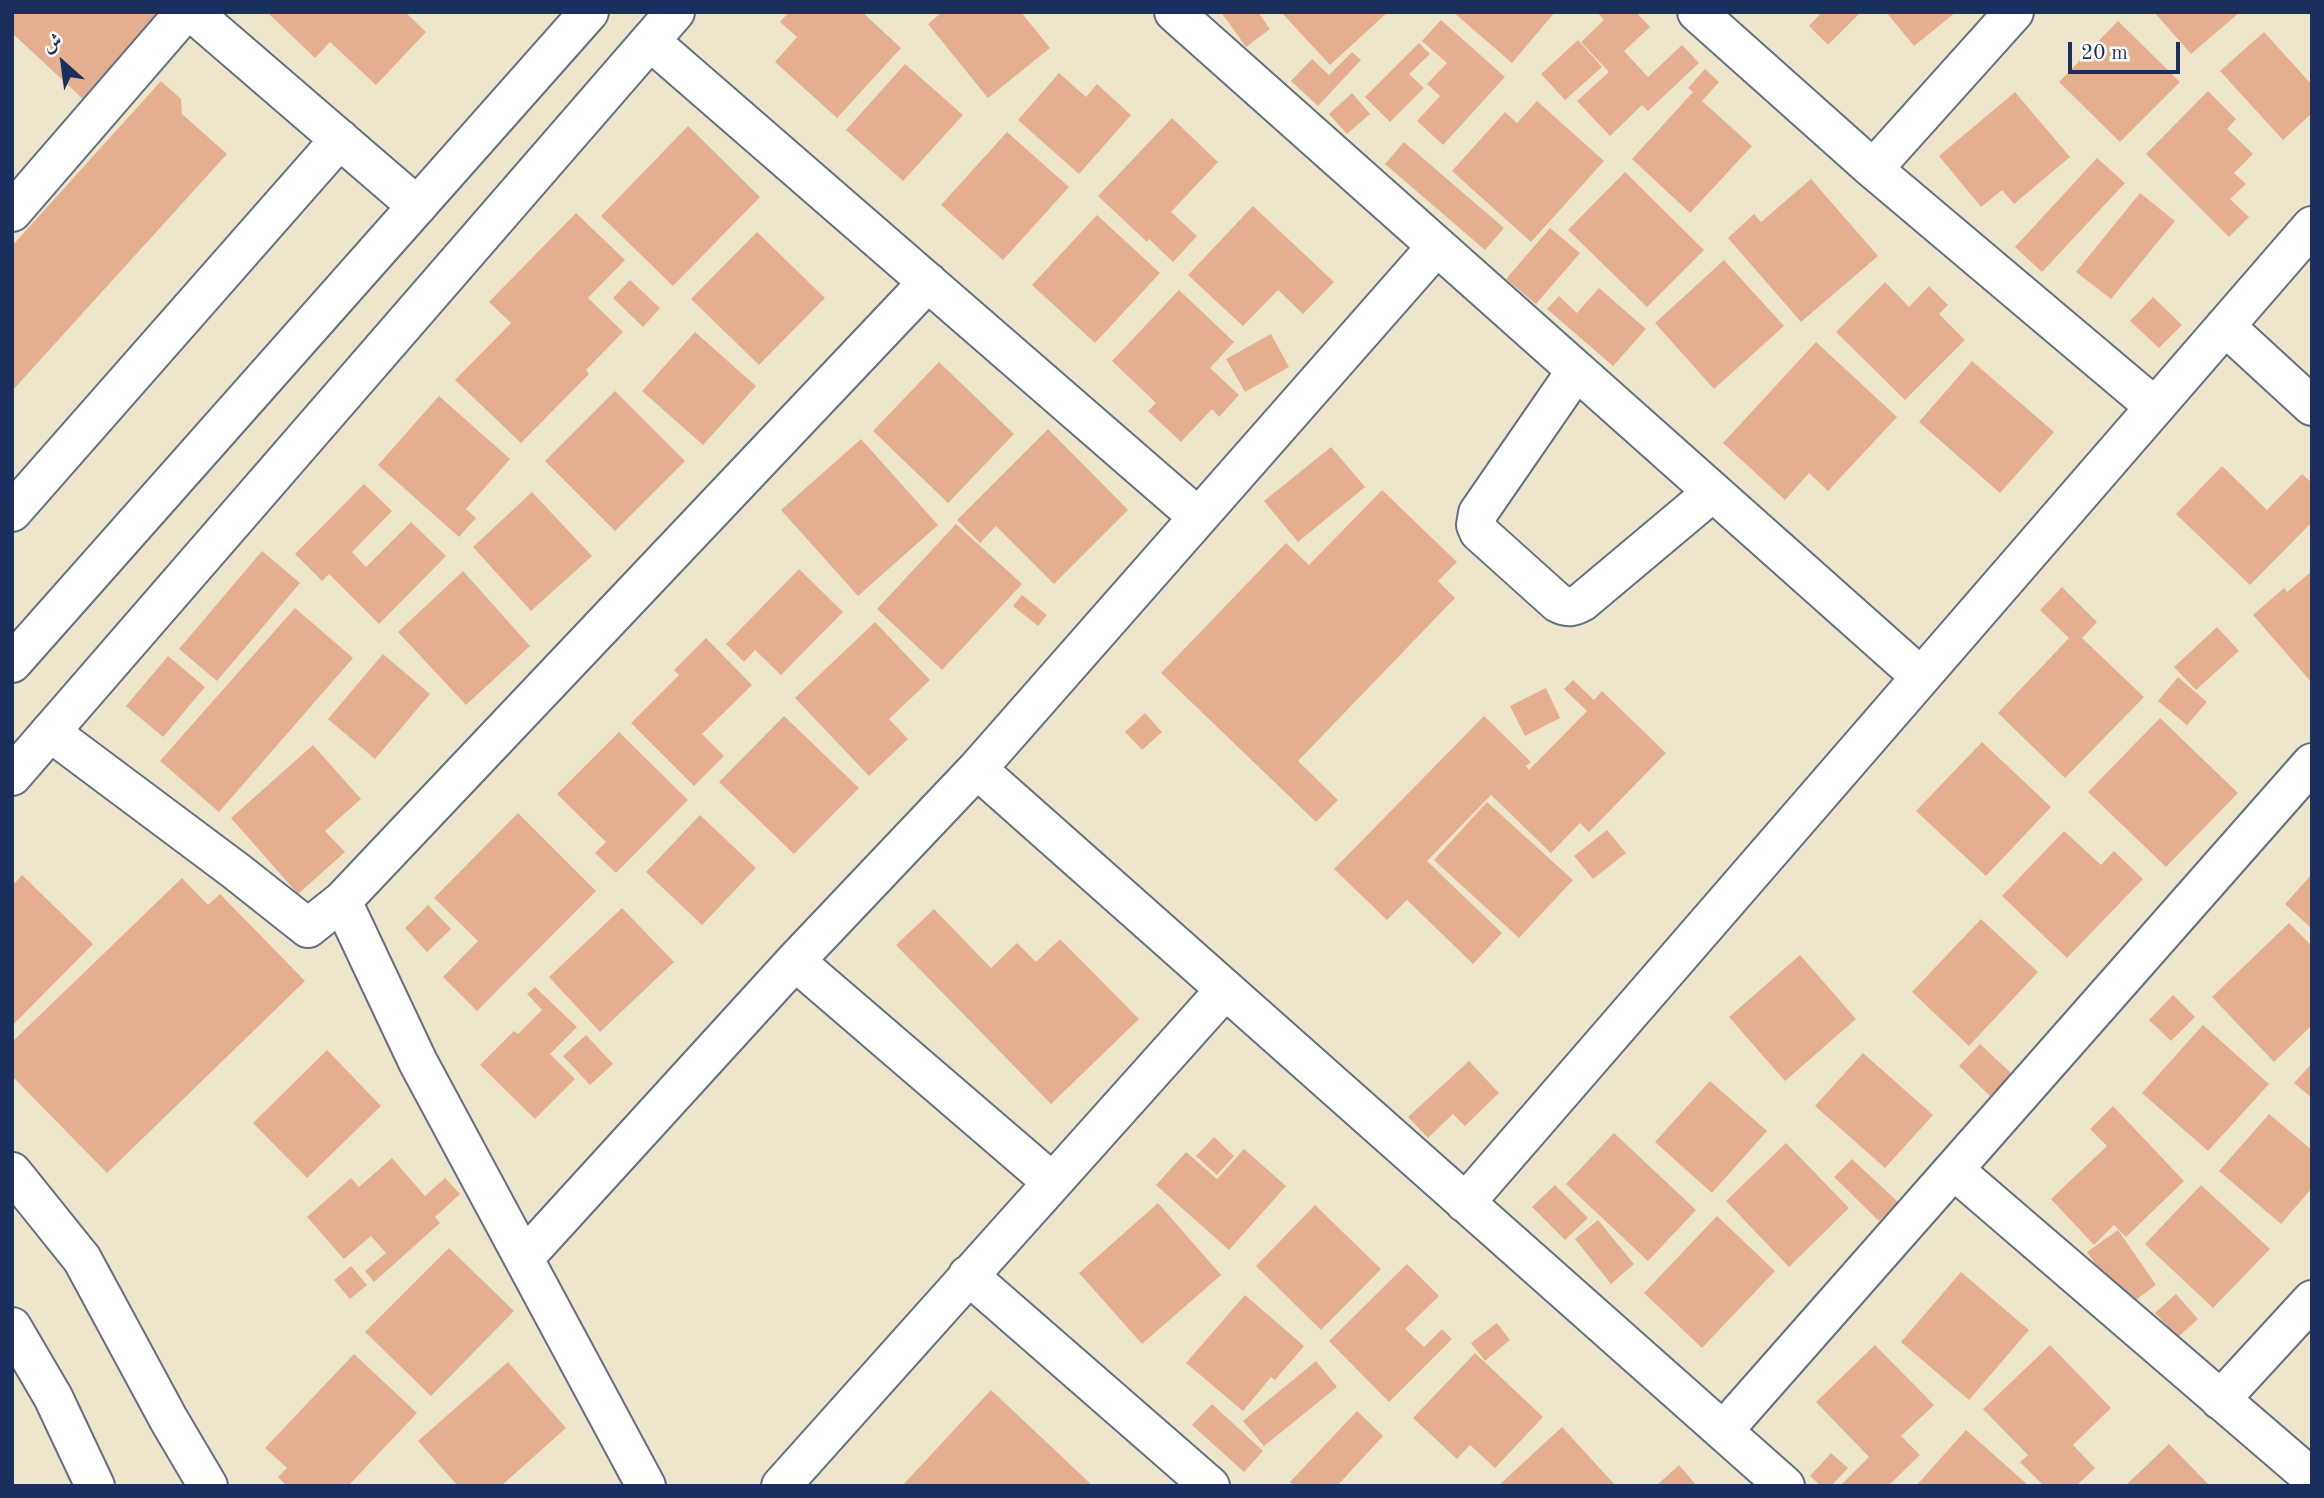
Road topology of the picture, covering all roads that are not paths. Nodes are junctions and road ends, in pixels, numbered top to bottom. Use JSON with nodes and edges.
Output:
{"nodes":[{"id":1,"x":185,"y":12,"type":"edge"},
{"id":2,"x":192,"y":12,"type":"edge"},
{"id":3,"x":589,"y":12,"type":"edge"},
{"id":4,"x":676,"y":12,"type":"edge"},
{"id":5,"x":1174,"y":12,"type":"edge"},
{"id":6,"x":1697,"y":12,"type":"edge"},
{"id":7,"x":2014,"y":12,"type":"edge"},
{"id":8,"x":650,"y":41,"type":"junction"},
{"id":9,"x":340,"y":139,"type":"junction"},
{"id":10,"x":1873,"y":169,"type":"junction"},
{"id":11,"x":417,"y":206,"type":"junction"},
{"id":12,"x":12,"y":212,"type":"edge"},
{"id":13,"x":2312,"y":226,"type":"edge"},
{"id":14,"x":1437,"y":246,"type":"junction"},
{"id":15,"x":928,"y":282,"type":"junction"},
{"id":16,"x":2225,"y":326,"type":"junction"},
{"id":17,"x":1576,"y":370,"type":"junction"},
{"id":18,"x":2312,"y":406,"type":"edge"},
{"id":19,"x":2155,"y":407,"type":"junction"},
{"id":20,"x":1713,"y":492,"type":"junction"},
{"id":21,"x":12,"y":513,"type":"edge"},
{"id":22,"x":1198,"y":517,"type":"junction"},
{"id":23,"x":12,"y":663,"type":"edge"},
{"id":24,"x":1921,"y":677,"type":"junction"},
{"id":25,"x":50,"y":732,"type":"junction"},
{"id":26,"x":2312,"y":763,"type":"edge"},
{"id":27,"x":977,"y":769,"type":"junction"},
{"id":28,"x":12,"y":776,"type":"edge"},
{"id":29,"x":342,"y":901,"type":"junction"},
{"id":30,"x":795,"y":961,"type":"junction"},
{"id":31,"x":1225,"y":990,"type":"junction"},
{"id":32,"x":1954,"y":1170,"type":"junction"},
{"id":33,"x":12,"y":1172,"type":"edge"},
{"id":34,"x":1052,"y":1182,"type":"junction"},
{"id":35,"x":1465,"y":1203,"type":"junction"},
{"id":36,"x":524,"y":1258,"type":"junction"},
{"id":37,"x":968,"y":1275,"type":"junction"},
{"id":38,"x":2312,"y":1300,"type":"edge"},
{"id":39,"x":12,"y":1327,"type":"edge"},
{"id":40,"x":2220,"y":1400,"type":"junction"},
{"id":41,"x":1723,"y":1431,"type":"junction"},
{"id":42,"x":2312,"y":1478,"type":"edge"},
{"id":43,"x":95,"y":1486,"type":"edge"},
{"id":44,"x":208,"y":1486,"type":"edge"},
{"id":45,"x":646,"y":1486,"type":"edge"},
{"id":46,"x":781,"y":1486,"type":"edge"},
{"id":47,"x":1210,"y":1486,"type":"edge"},
{"id":48,"x":1786,"y":1486,"type":"edge"}],
"edges":[{"from":1,"to":12,"type":"street"},
{"from":2,"to":9,"type":"street"},
{"from":3,"to":11,"type":"street"},
{"from":4,"to":8,"type":"street"},
{"from":5,"to":14,"type":"street"},
{"from":6,"to":10,"type":"street"},
{"from":7,"to":10,"type":"street"},
{"from":8,"to":15,"type":"street"},
{"from":8,"to":25,"type":"street"},
{"from":9,"to":11,"type":"street"},
{"from":9,"to":21,"type":"street"},
{"from":10,"to":19,"type":"street"},
{"from":11,"to":23,"type":"street"},
{"from":13,"to":16,"type":"street"},
{"from":14,"to":17,"type":"street"},
{"from":14,"to":22,"type":"street"},
{"from":15,"to":22,"type":"street"},
{"from":15,"to":29,"type":"street"},
{"from":16,"to":18,"type":"street"},
{"from":16,"to":19,"type":"street"},
{"from":17,"to":20,"type":"street"},
{"from":17,"to":20,"type":"street"},
{"from":19,"to":24,"type":"street"},
{"from":20,"to":24,"type":"street"},
{"from":22,"to":27,"type":"street"},
{"from":24,"to":35,"type":"street"},
{"from":25,"to":28,"type":"street"},
{"from":25,"to":29,"type":"street"},
{"from":26,"to":32,"type":"street"},
{"from":27,"to":30,"type":"street"},
{"from":27,"to":31,"type":"street"},
{"from":29,"to":36,"type":"street"},
{"from":30,"to":34,"type":"street"},
{"from":30,"to":36,"type":"street"},
{"from":31,"to":34,"type":"street"},
{"from":31,"to":35,"type":"street"},
{"from":32,"to":40,"type":"street"},
{"from":32,"to":41,"type":"street"},
{"from":33,"to":44,"type":"street"},
{"from":34,"to":37,"type":"street"},
{"from":35,"to":41,"type":"street"},
{"from":36,"to":45,"type":"street"},
{"from":37,"to":46,"type":"street"},
{"from":37,"to":47,"type":"street"},
{"from":38,"to":40,"type":"street"},
{"from":39,"to":43,"type":"street"},
{"from":40,"to":42,"type":"street"},
{"from":41,"to":48,"type":"street"}]}
